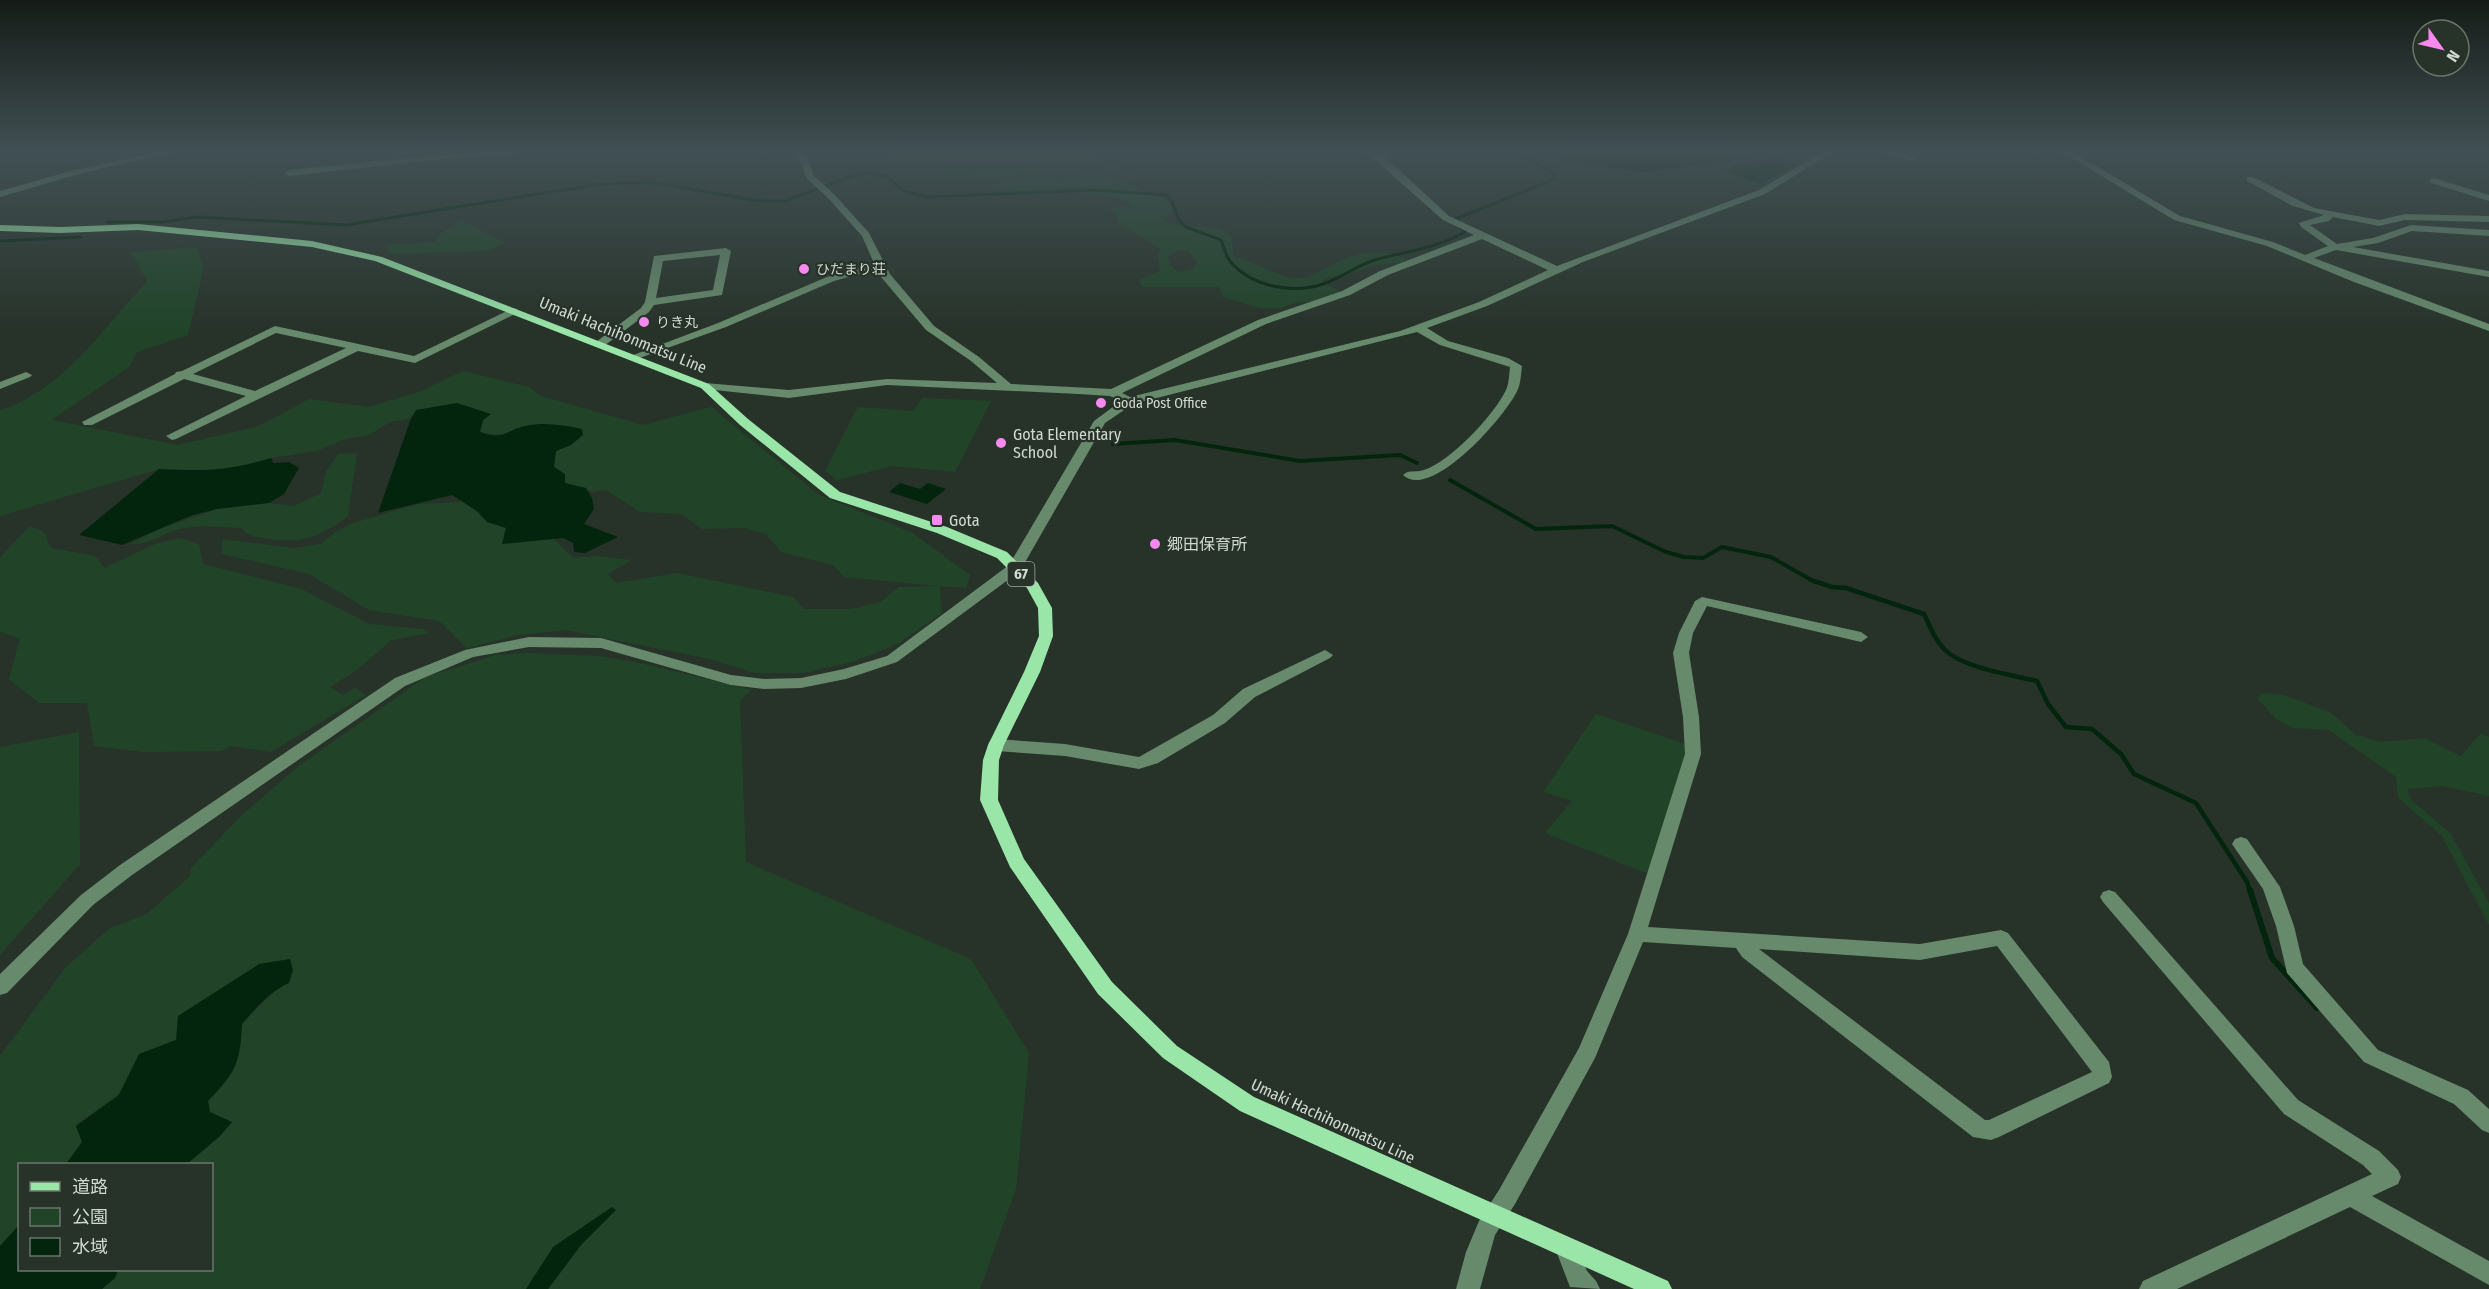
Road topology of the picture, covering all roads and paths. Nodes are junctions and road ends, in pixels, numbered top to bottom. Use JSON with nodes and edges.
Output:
{"nodes":[{"id":1,"x":844,"y":211,"type":"edge"},
{"id":2,"x":1439,"y":211,"type":"edge"},
{"id":3,"x":1710,"y":211,"type":"edge"},
{"id":4,"x":2166,"y":211,"type":"edge"},
{"id":5,"x":2320,"y":211,"type":"edge"},
{"id":6,"x":2330,"y":214,"type":"junction"},
{"id":7,"x":2489,"y":219,"type":"edge"},
{"id":8,"x":2379,"y":223,"type":"junction"},
{"id":9,"x":0,"y":228,"type":"edge"},
{"id":10,"x":2489,"y":233,"type":"edge"},
{"id":11,"x":1482,"y":236,"type":"junction"},
{"id":12,"x":2375,"y":241,"type":"junction"},
{"id":13,"x":2335,"y":247,"type":"junction"},
{"id":14,"x":2306,"y":258,"type":"junction"},
{"id":15,"x":880,"y":265,"type":"junction"},
{"id":16,"x":1556,"y":270,"type":"junction"},
{"id":17,"x":2489,"y":274,"type":"edge"},
{"id":18,"x":650,"y":302,"type":"junction"},
{"id":19,"x":513,"y":311,"type":"junction"},
{"id":20,"x":1418,"y":328,"type":"junction"},
{"id":21,"x":2489,"y":328,"type":"edge"},
{"id":22,"x":600,"y":344,"type":"junction"},
{"id":23,"x":356,"y":348,"type":"junction"},
{"id":24,"x":634,"y":357,"type":"junction"},
{"id":25,"x":180,"y":374,"type":"junction"},
{"id":26,"x":26,"y":375,"type":"dead end"},
{"id":27,"x":0,"y":386,"type":"edge"},
{"id":28,"x":705,"y":386,"type":"junction"},
{"id":29,"x":1007,"y":387,"type":"junction"},
{"id":30,"x":1113,"y":393,"type":"junction"},
{"id":31,"x":255,"y":395,"type":"junction"},
{"id":32,"x":1129,"y":401,"type":"junction"},
{"id":33,"x":87,"y":422,"type":"dead end"},
{"id":34,"x":172,"y":436,"type":"dead end"},
{"id":35,"x":1409,"y":475,"type":"dead end"},
{"id":36,"x":1015,"y":568,"type":"junction"},
{"id":37,"x":1861,"y":637,"type":"dead end"},
{"id":38,"x":1325,"y":655,"type":"dead end"},
{"id":39,"x":996,"y":745,"type":"junction"},
{"id":40,"x":2241,"y":844,"type":"dead end"},
{"id":41,"x":2109,"y":897,"type":"dead end"},
{"id":42,"x":1637,"y":934,"type":"junction"},
{"id":43,"x":1742,"y":942,"type":"junction"},
{"id":44,"x":0,"y":987,"type":"edge"},
{"id":45,"x":2489,"y":1123,"type":"edge"},
{"id":46,"x":2351,"y":1196,"type":"junction"},
{"id":47,"x":1493,"y":1213,"type":"junction"},
{"id":48,"x":1566,"y":1248,"type":"junction"},
{"id":49,"x":2489,"y":1274,"type":"edge"},
{"id":50,"x":1468,"y":1289,"type":"edge"},
{"id":51,"x":1588,"y":1289,"type":"edge"},
{"id":52,"x":1660,"y":1289,"type":"edge"},
{"id":53,"x":2151,"y":1289,"type":"edge"}],
"edges":[{"from":1,"to":15,"type":"street"},
{"from":2,"to":11,"type":"street"},
{"from":3,"to":16,"type":"street"},
{"from":4,"to":14,"type":"street"},
{"from":5,"to":6,"type":"street"},
{"from":6,"to":8,"type":"street"},
{"from":6,"to":13,"type":"street"},
{"from":7,"to":8,"type":"street"},
{"from":8,"to":12,"type":"street"},
{"from":9,"to":19,"type":"main road","name":"Umaki Hachihonmatsu Line","number":"67"},
{"from":10,"to":12,"type":"street"},
{"from":11,"to":16,"type":"street"},
{"from":11,"to":30,"type":"street"},
{"from":12,"to":13,"type":"street"},
{"from":13,"to":14,"type":"street"},
{"from":13,"to":17,"type":"street"},
{"from":14,"to":21,"type":"street"},
{"from":15,"to":24,"type":"street"},
{"from":15,"to":29,"type":"street"},
{"from":16,"to":20,"type":"street"},
{"from":18,"to":18,"type":"street"},
{"from":18,"to":22,"type":"street"},
{"from":19,"to":22,"type":"main road","name":"Umaki Hachihonmatsu Line","number":"67"},
{"from":19,"to":23,"type":"street"},
{"from":20,"to":32,"type":"street"},
{"from":20,"to":35,"type":"street"},
{"from":22,"to":24,"type":"main road","name":"Umaki Hachihonmatsu Line","number":"67"},
{"from":23,"to":25,"type":"street"},
{"from":23,"to":31,"type":"street"},
{"from":24,"to":28,"type":"main road","name":"Umaki Hachihonmatsu Line","number":"67"},
{"from":25,"to":31,"type":"street"},
{"from":25,"to":33,"type":"street"},
{"from":26,"to":27,"type":"street"},
{"from":28,"to":29,"type":"street"},
{"from":28,"to":36,"type":"main road","name":"Umaki Hachihonmatsu Line","number":"67"},
{"from":29,"to":30,"type":"street"},
{"from":30,"to":32,"type":"street"},
{"from":31,"to":34,"type":"street"},
{"from":32,"to":36,"type":"street"},
{"from":36,"to":39,"type":"main road","name":"Umaki Hachihonmatsu Line","number":"67"},
{"from":36,"to":44,"type":"street"},
{"from":37,"to":42,"type":"street"},
{"from":38,"to":39,"type":"street"},
{"from":39,"to":47,"type":"main road","name":"Umaki Hachihonmatsu Line","number":"67"},
{"from":40,"to":45,"type":"street"},
{"from":41,"to":46,"type":"street"},
{"from":42,"to":43,"type":"street"},
{"from":42,"to":47,"type":"street"},
{"from":43,"to":43,"type":"street"},
{"from":46,"to":49,"type":"street"},
{"from":46,"to":53,"type":"street"},
{"from":47,"to":48,"type":"main road","name":"Umaki Hachihonmatsu Line","number":"67"},
{"from":47,"to":50,"type":"street"},
{"from":48,"to":51,"type":"street"},
{"from":48,"to":52,"type":"main road","name":"Umaki Hachihonmatsu Line","number":"67"}]}
